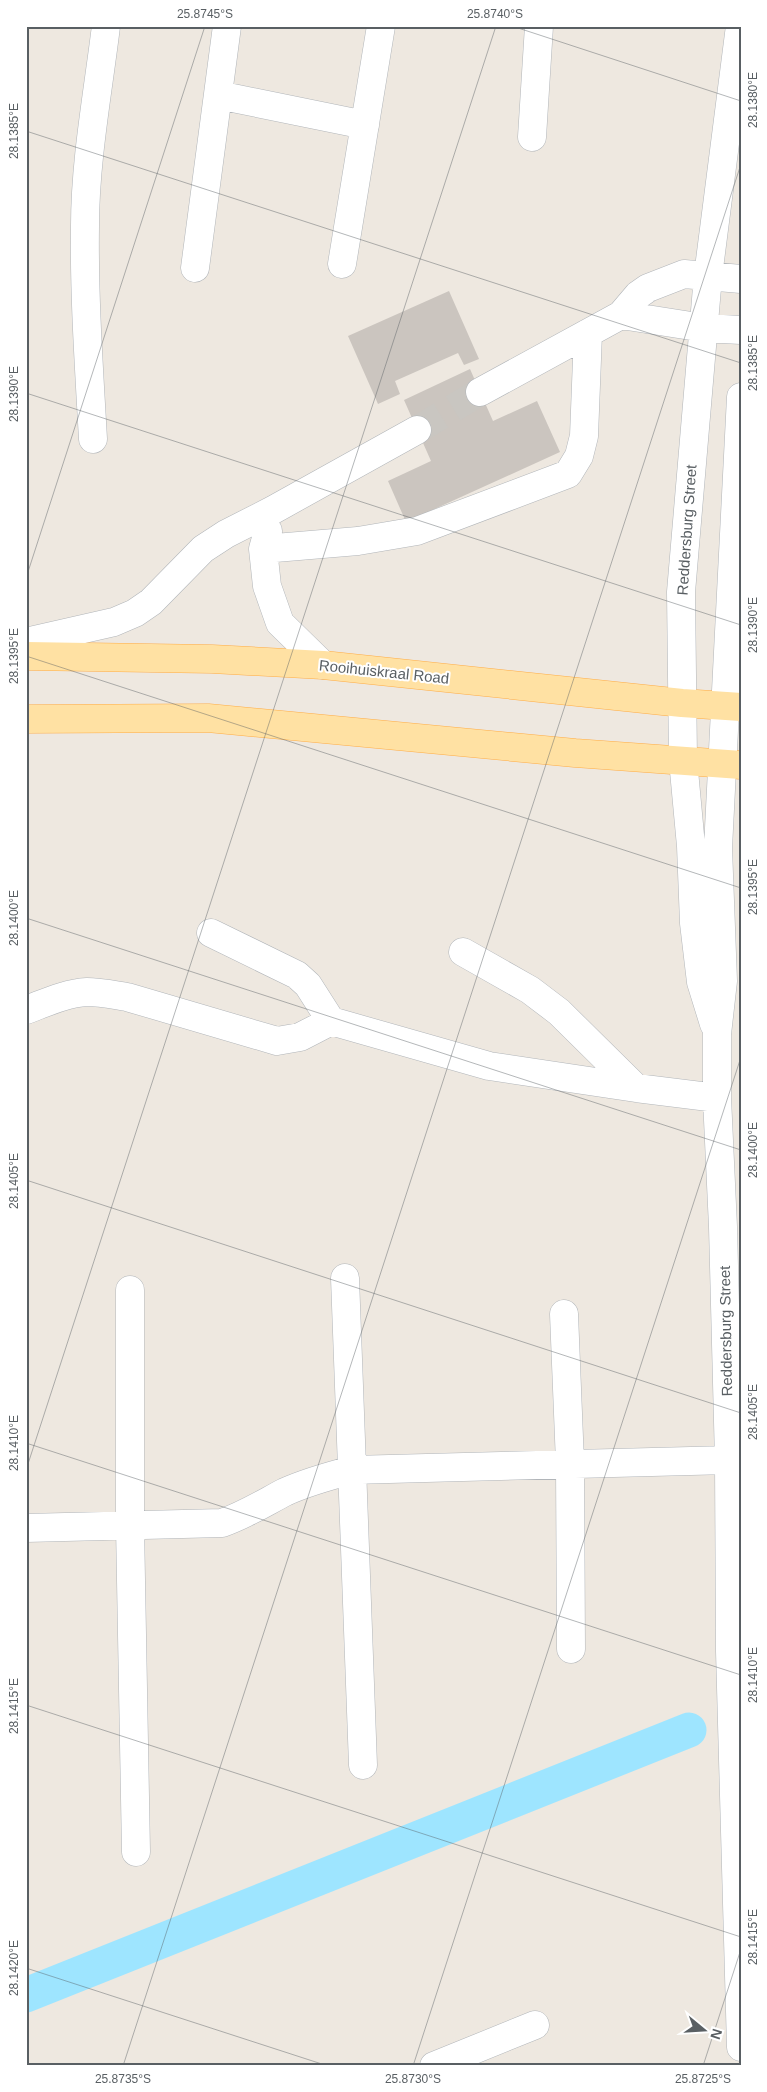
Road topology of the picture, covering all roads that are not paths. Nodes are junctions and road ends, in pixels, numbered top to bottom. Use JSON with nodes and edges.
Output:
{"nodes":[{"id":1,"x":106,"y":26,"type":"edge"},
{"id":2,"x":227,"y":26,"type":"edge"},
{"id":3,"x":381,"y":26,"type":"edge"},
{"id":4,"x":539,"y":26,"type":"edge"},
{"id":5,"x":740,"y":26,"type":"edge"},
{"id":6,"x":218,"y":94,"type":"junction"},
{"id":7,"x":365,"y":125,"type":"junction"},
{"id":8,"x":532,"y":137,"type":"dead end"},
{"id":9,"x":342,"y":264,"type":"dead end"},
{"id":10,"x":195,"y":268,"type":"dead end"},
{"id":11,"x":696,"y":275,"type":"junction"},
{"id":12,"x":741,"y":279,"type":"edge"},
{"id":13,"x":621,"y":315,"type":"junction"},
{"id":14,"x":704,"y":328,"type":"junction"},
{"id":15,"x":741,"y":330,"type":"edge"},
{"id":16,"x":588,"y":333,"type":"junction"},
{"id":17,"x":480,"y":392,"type":"tunnel mouth"},
{"id":18,"x":741,"y":397,"type":"edge"},
{"id":19,"x":417,"y":430,"type":"tunnel mouth"},
{"id":20,"x":93,"y":439,"type":"dead end"},
{"id":21,"x":273,"y":510,"type":"junction"},
{"id":22,"x":263,"y":549,"type":"junction"},
{"id":23,"x":26,"y":642,"type":"edge"},
{"id":24,"x":26,"y":656,"type":"edge"},
{"id":25,"x":323,"y":665,"type":"junction"},
{"id":26,"x":682,"y":703,"type":"junction"},
{"id":27,"x":733,"y":706,"type":"edge"},
{"id":28,"x":26,"y":719,"type":"edge"},
{"id":29,"x":684,"y":760,"type":"junction"},
{"id":30,"x":731,"y":764,"type":"edge"},
{"id":31,"x":211,"y":933,"type":"dead end"},
{"id":32,"x":463,"y":952,"type":"dead end"},
{"id":33,"x":26,"y":1010,"type":"edge"},
{"id":34,"x":331,"y":1021,"type":"junction"},
{"id":35,"x":717,"y":1034,"type":"junction"},
{"id":36,"x":636,"y":1088,"type":"junction"},
{"id":37,"x":717,"y":1098,"type":"junction"},
{"id":38,"x":732,"y":1232,"type":"edge"},
{"id":39,"x":345,"y":1278,"type":"dead end"},
{"id":40,"x":130,"y":1290,"type":"dead end"},
{"id":41,"x":564,"y":1314,"type":"dead end"},
{"id":42,"x":729,"y":1460,"type":"junction"},
{"id":43,"x":570,"y":1463,"type":"junction"},
{"id":44,"x":352,"y":1470,"type":"junction"},
{"id":45,"x":130,"y":1526,"type":"junction"},
{"id":46,"x":26,"y":1528,"type":"edge"},
{"id":47,"x":571,"y":1649,"type":"dead end"},
{"id":48,"x":363,"y":1765,"type":"dead end"},
{"id":49,"x":136,"y":1852,"type":"dead end"},
{"id":50,"x":535,"y":2025,"type":"dead end"},
{"id":51,"x":741,"y":2048,"type":"edge"},
{"id":52,"x":434,"y":2066,"type":"edge"}],
"edges":[{"from":1,"to":20,"type":"street"},
{"from":2,"to":6,"type":"street"},
{"from":3,"to":7,"type":"street"},
{"from":4,"to":8,"type":"street"},
{"from":5,"to":11,"type":"street","name":"Reddersburg Street"},
{"from":6,"to":7,"type":"street"},
{"from":6,"to":10,"type":"street"},
{"from":7,"to":9,"type":"street"},
{"from":11,"to":12,"type":"street"},
{"from":11,"to":13,"type":"street"},
{"from":11,"to":14,"type":"street","name":"Reddersburg Street"},
{"from":13,"to":14,"type":"street"},
{"from":13,"to":16,"type":"street"},
{"from":14,"to":15,"type":"street"},
{"from":14,"to":26,"type":"street","name":"Reddersburg Street"},
{"from":16,"to":17,"type":"street"},
{"from":16,"to":22,"type":"street"},
{"from":18,"to":27,"type":"street","name":"Reddersburg Street"},
{"from":19,"to":21,"type":"street"},
{"from":21,"to":22,"type":"street"},
{"from":21,"to":23,"type":"street"},
{"from":22,"to":25,"type":"street"},
{"from":24,"to":25,"type":"main road","name":"Rooihuiskraal Road"},
{"from":25,"to":26,"type":"main road","name":"Rooihuiskraal Road"},
{"from":26,"to":27,"type":"main road","name":"Rooihuiskraal Road"},
{"from":26,"to":29,"type":"street","name":"Reddersburg Street"},
{"from":27,"to":30,"type":"street","name":"Reddersburg Street"},
{"from":28,"to":29,"type":"main road"},
{"from":29,"to":30,"type":"main road"},
{"from":29,"to":35,"type":"street","name":"Reddersburg Street"},
{"from":30,"to":35,"type":"street","name":"Reddersburg Street"},
{"from":31,"to":34,"type":"street"},
{"from":32,"to":36,"type":"street"},
{"from":33,"to":34,"type":"street"},
{"from":34,"to":36,"type":"street"},
{"from":35,"to":37,"type":"street","name":"Reddersburg Street"},
{"from":36,"to":37,"type":"street"},
{"from":37,"to":38,"type":"street","name":"Reddersburg Street"},
{"from":38,"to":42,"type":"street","name":"Reddersburg Street"},
{"from":39,"to":44,"type":"street"},
{"from":40,"to":45,"type":"street"},
{"from":41,"to":43,"type":"street"},
{"from":42,"to":43,"type":"street"},
{"from":42,"to":51,"type":"street","name":"Reddersburg Street"},
{"from":43,"to":44,"type":"street"},
{"from":43,"to":47,"type":"street"},
{"from":44,"to":45,"type":"street"},
{"from":44,"to":48,"type":"street"},
{"from":45,"to":46,"type":"street"},
{"from":45,"to":49,"type":"street"},
{"from":50,"to":52,"type":"street"}]}
